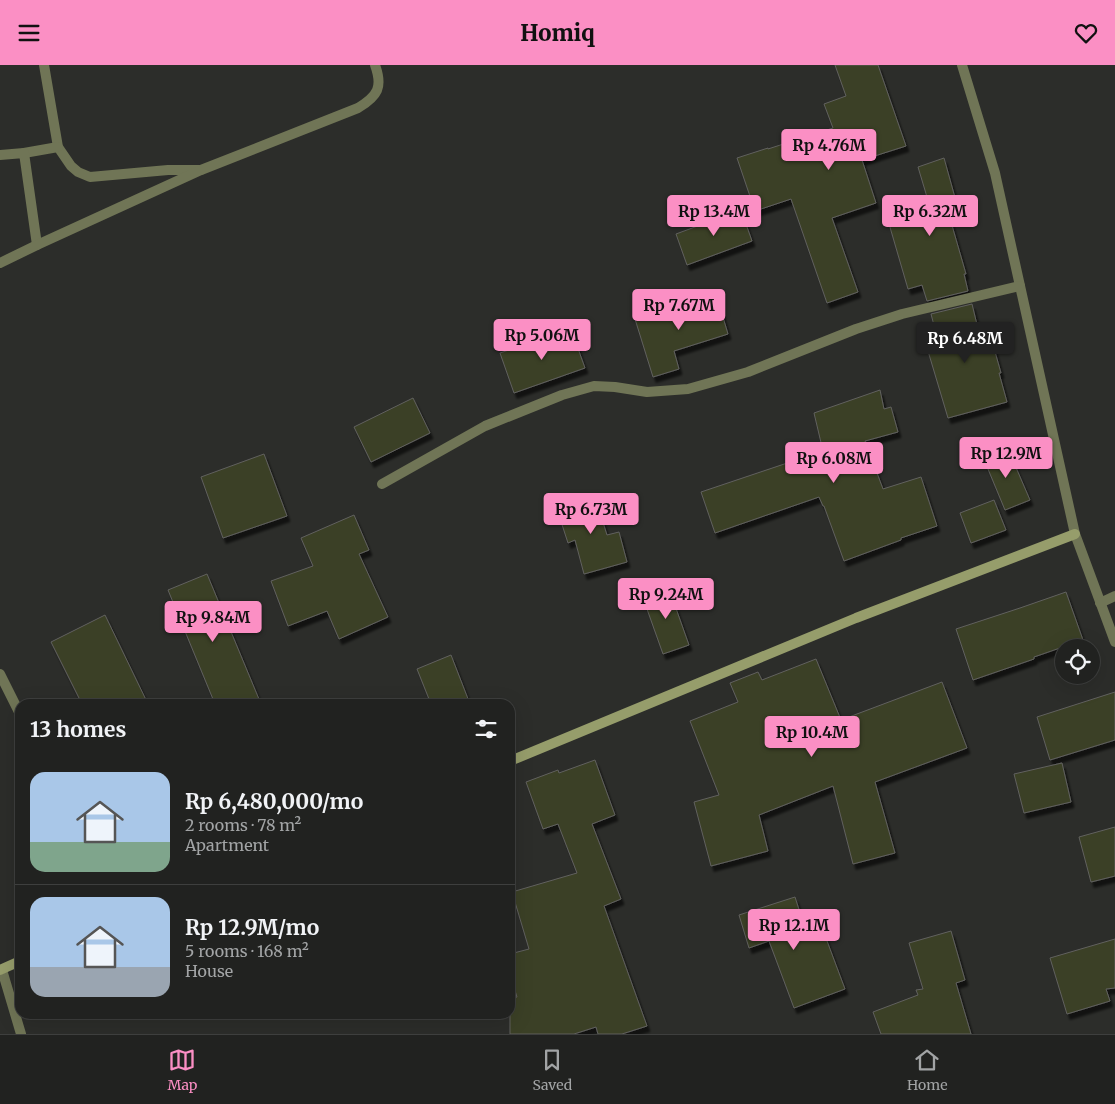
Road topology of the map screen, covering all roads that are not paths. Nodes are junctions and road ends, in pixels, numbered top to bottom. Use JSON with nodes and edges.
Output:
{"nodes":[{"id":1,"x":44,"y":65,"type":"edge"},
{"id":2,"x":375,"y":65,"type":"edge"},
{"id":3,"x":962,"y":65,"type":"edge"},
{"id":4,"x":58,"y":147,"type":"junction"},
{"id":5,"x":24,"y":153,"type":"junction"},
{"id":6,"x":0,"y":155,"type":"edge"},
{"id":7,"x":201,"y":170,"type":"junction"},
{"id":8,"x":37,"y":245,"type":"junction"},
{"id":9,"x":0,"y":263,"type":"edge"},
{"id":10,"x":1020,"y":286,"type":"junction"},
{"id":11,"x":382,"y":484,"type":"dead end"},
{"id":12,"x":1074,"y":534,"type":"junction"},
{"id":13,"x":1115,"y":597,"type":"edge"},
{"id":14,"x":1100,"y":603,"type":"junction"},
{"id":15,"x":1115,"y":642,"type":"edge"},
{"id":16,"x":0,"y":674,"type":"edge"},
{"id":17,"x":15,"y":704,"type":"edge"},
{"id":18,"x":515,"y":759,"type":"edge"},
{"id":19,"x":15,"y":963,"type":"edge"},
{"id":20,"x":1,"y":970,"type":"edge"},
{"id":21,"x":15,"y":1015,"type":"edge"},
{"id":22,"x":16,"y":1019,"type":"edge"},
{"id":23,"x":21,"y":1034,"type":"edge"}],
"edges":[{"from":1,"to":4,"type":"street"},
{"from":2,"to":7,"type":"street"},
{"from":3,"to":10,"type":"street"},
{"from":4,"to":5,"type":"street"},
{"from":4,"to":7,"type":"street"},
{"from":5,"to":6,"type":"street"},
{"from":5,"to":8,"type":"street"},
{"from":7,"to":8,"type":"street"},
{"from":8,"to":9,"type":"street"},
{"from":10,"to":11,"type":"street"},
{"from":10,"to":12,"type":"street"},
{"from":12,"to":14,"type":"street"},
{"from":12,"to":18,"type":"street"},
{"from":13,"to":14,"type":"street"},
{"from":14,"to":15,"type":"street"},
{"from":16,"to":17,"type":"street"},
{"from":19,"to":20,"type":"street"},
{"from":20,"to":21,"type":"street"},
{"from":22,"to":23,"type":"street"}]}
